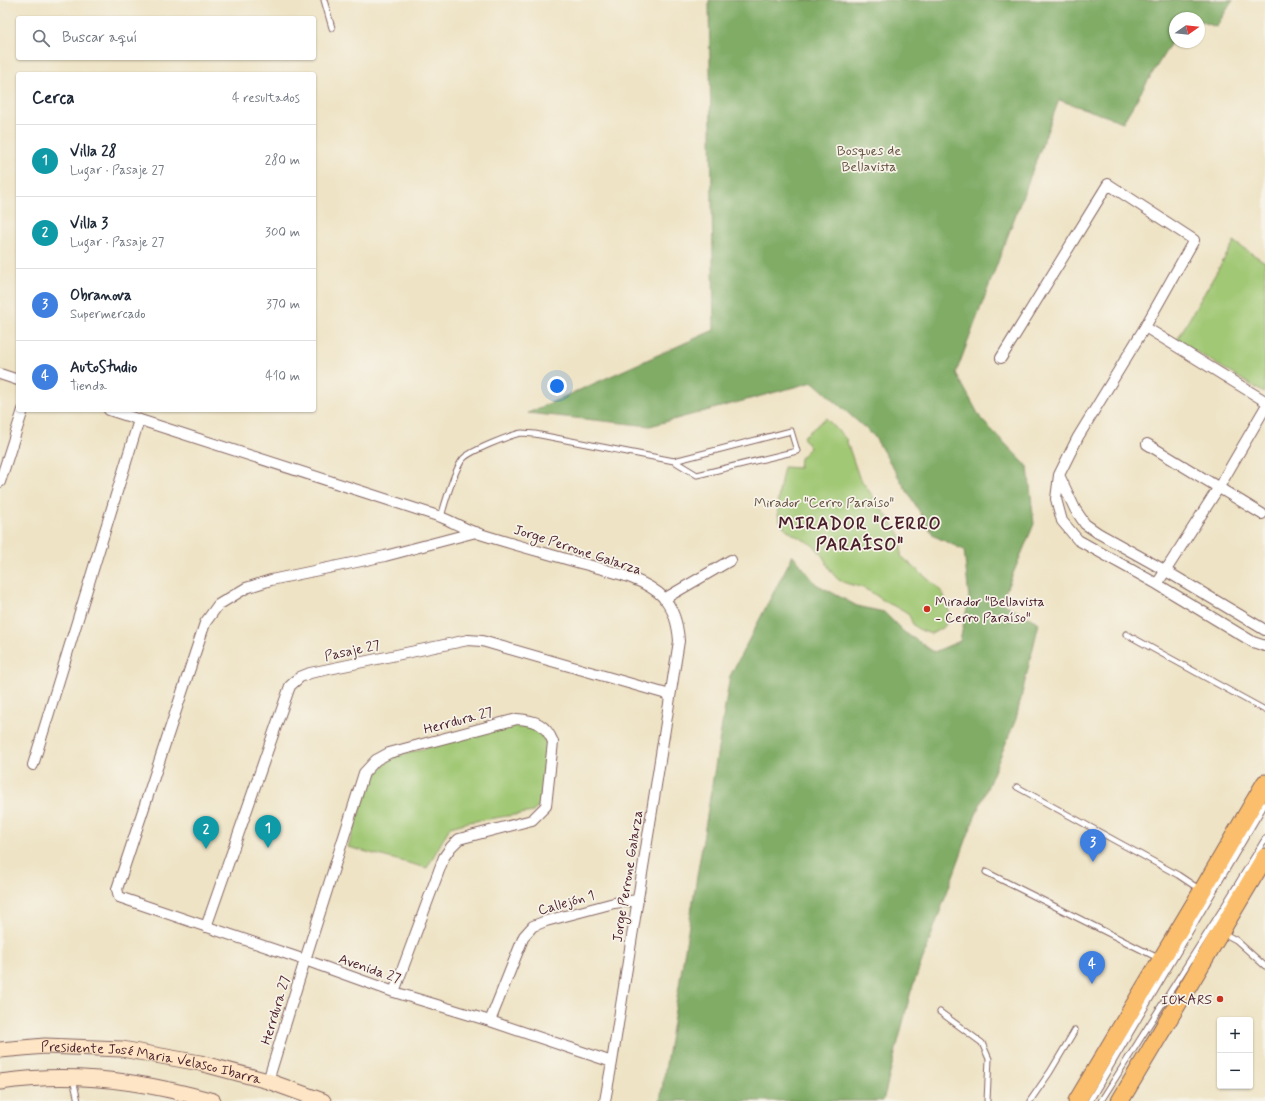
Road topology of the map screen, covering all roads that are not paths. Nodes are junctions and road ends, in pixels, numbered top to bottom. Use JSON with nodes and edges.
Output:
{"nodes":[{"id":1,"x":324,"y":0,"type":"edge"},
{"id":2,"x":332,"y":28,"type":"dead end"},
{"id":3,"x":1144,"y":327,"type":"junction"},
{"id":4,"x":1002,"y":358,"type":"dead end"},
{"id":5,"x":0,"y":374,"type":"edge"},
{"id":6,"x":16,"y":379,"type":"edge"},
{"id":7,"x":1265,"y":401,"type":"edge"},
{"id":8,"x":1265,"y":408,"type":"edge"},
{"id":9,"x":22,"y":412,"type":"edge"},
{"id":10,"x":114,"y":412,"type":"edge"},
{"id":11,"x":139,"y":420,"type":"junction"},
{"id":12,"x":1147,"y":444,"type":"dead end"},
{"id":13,"x":674,"y":461,"type":"junction"},
{"id":14,"x":1059,"y":475,"type":"junction"},
{"id":15,"x":0,"y":482,"type":"edge"},
{"id":16,"x":1219,"y":487,"type":"junction"},
{"id":17,"x":1262,"y":514,"type":"dead end"},
{"id":18,"x":441,"y":517,"type":"junction"},
{"id":19,"x":476,"y":532,"type":"junction"},
{"id":20,"x":731,"y":560,"type":"dead end"},
{"id":21,"x":1166,"y":571,"type":"junction"},
{"id":22,"x":1156,"y":584,"type":"junction"},
{"id":23,"x":664,"y":599,"type":"junction"},
{"id":24,"x":1265,"y":630,"type":"edge"},
{"id":25,"x":1126,"y":634,"type":"dead end"},
{"id":26,"x":1265,"y":646,"type":"edge"},
{"id":27,"x":670,"y":695,"type":"junction"},
{"id":28,"x":1265,"y":710,"type":"edge"},
{"id":29,"x":33,"y":765,"type":"dead end"},
{"id":30,"x":1265,"y":783,"type":"edge"},
{"id":31,"x":1018,"y":787,"type":"dead end"},
{"id":32,"x":1265,"y":804,"type":"edge"},
{"id":33,"x":1265,"y":839,"type":"edge"},
{"id":34,"x":1265,"y":857,"type":"edge"},
{"id":35,"x":986,"y":872,"type":"dead end"},
{"id":36,"x":1202,"y":891,"type":"junction"},
{"id":37,"x":638,"y":900,"type":"junction"},
{"id":38,"x":206,"y":927,"type":"junction"},
{"id":39,"x":1221,"y":931,"type":"junction"},
{"id":40,"x":305,"y":960,"type":"junction"},
{"id":41,"x":1161,"y":960,"type":"junction"},
{"id":42,"x":1265,"y":966,"type":"edge"},
{"id":43,"x":394,"y":992,"type":"junction"},
{"id":44,"x":940,"y":1012,"type":"dead end"},
{"id":45,"x":490,"y":1021,"type":"junction"},
{"id":46,"x":1075,"y":1030,"type":"dead end"},
{"id":47,"x":0,"y":1050,"type":"edge"},
{"id":48,"x":612,"y":1062,"type":"junction"},
{"id":49,"x":73,"y":1078,"type":"junction"},
{"id":50,"x":268,"y":1081,"type":"junction"},
{"id":51,"x":0,"y":1082,"type":"edge"},
{"id":52,"x":1122,"y":1099,"type":"edge"},
{"id":53,"x":78,"y":1101,"type":"edge"},
{"id":54,"x":214,"y":1101,"type":"edge"},
{"id":55,"x":323,"y":1101,"type":"edge"},
{"id":56,"x":605,"y":1101,"type":"edge"},
{"id":57,"x":987,"y":1101,"type":"edge"},
{"id":58,"x":1030,"y":1101,"type":"edge"},
{"id":59,"x":1077,"y":1101,"type":"edge"},
{"id":60,"x":1090,"y":1101,"type":"edge"},
{"id":61,"x":1101,"y":1101,"type":"edge"}],
"edges":[{"from":1,"to":2,"type":"lane"},
{"from":3,"to":4,"type":"street"},
{"from":3,"to":7,"type":"street"},
{"from":3,"to":14,"type":"street"},
{"from":5,"to":6,"type":"street"},
{"from":8,"to":16,"type":"street"},
{"from":9,"to":15,"type":"street"},
{"from":10,"to":11,"type":"street","name":"Jorge Perrone Galarza"},
{"from":11,"to":18,"type":"street","name":"Jorge Perrone Galarza"},
{"from":11,"to":29,"type":"street"},
{"from":12,"to":16,"type":"street"},
{"from":13,"to":13,"type":"lane"},
{"from":13,"to":18,"type":"lane"},
{"from":14,"to":21,"type":"street"},
{"from":14,"to":22,"type":"street"},
{"from":16,"to":17,"type":"street"},
{"from":16,"to":21,"type":"street"},
{"from":18,"to":19,"type":"street","name":"Jorge Perrone Galarza"},
{"from":19,"to":23,"type":"street","name":"Jorge Perrone Galarza"},
{"from":19,"to":38,"type":"street","name":"Avenida 27"},
{"from":20,"to":23,"type":"street"},
{"from":21,"to":22,"type":"street"},
{"from":21,"to":24,"type":"street"},
{"from":22,"to":26,"type":"street"},
{"from":23,"to":27,"type":"street","name":"Jorge Perrone Galarza"},
{"from":25,"to":28,"type":"lane"},
{"from":27,"to":37,"type":"street","name":"Jorge Perrone Galarza"},
{"from":27,"to":38,"type":"street","name":"Pasaje 27"},
{"from":30,"to":36,"type":"main road"},
{"from":31,"to":36,"type":"lane"},
{"from":32,"to":60,"type":"lane"},
{"from":33,"to":61,"type":"lane"},
{"from":34,"to":39,"type":"main road"},
{"from":35,"to":41,"type":"lane"},
{"from":36,"to":41,"type":"main road"},
{"from":37,"to":45,"type":"street","name":"Callejón 1"},
{"from":37,"to":48,"type":"street","name":"Jorge Perrone Galarza"},
{"from":38,"to":40,"type":"street","name":"Avenida 27"},
{"from":39,"to":42,"type":"lane"},
{"from":39,"to":52,"type":"main road"},
{"from":40,"to":43,"type":"street","name":"Avenida 27"},
{"from":40,"to":43,"type":"street","name":"Herrdura 27"},
{"from":40,"to":50,"type":"street","name":"Herrdura 27"},
{"from":41,"to":59,"type":"main road"},
{"from":43,"to":45,"type":"street","name":"Avenida 27"},
{"from":44,"to":57,"type":"lane"},
{"from":45,"to":48,"type":"street","name":"Avenida 27"},
{"from":46,"to":58,"type":"lane"},
{"from":47,"to":50,"type":"main road","name":"Presidente José Maria Velasco Ibarra"},
{"from":48,"to":56,"type":"street","name":"Jorge Perrone Galarza"},
{"from":49,"to":51,"type":"main road","name":"Presidente José Maria Velasco Ibarra"},
{"from":49,"to":53,"type":"lane"},
{"from":49,"to":54,"type":"main road","name":"Presidente José Maria Velasco Ibarra"},
{"from":50,"to":55,"type":"main road","name":"Presidente José Maria Velasco Ibarra"}]}
